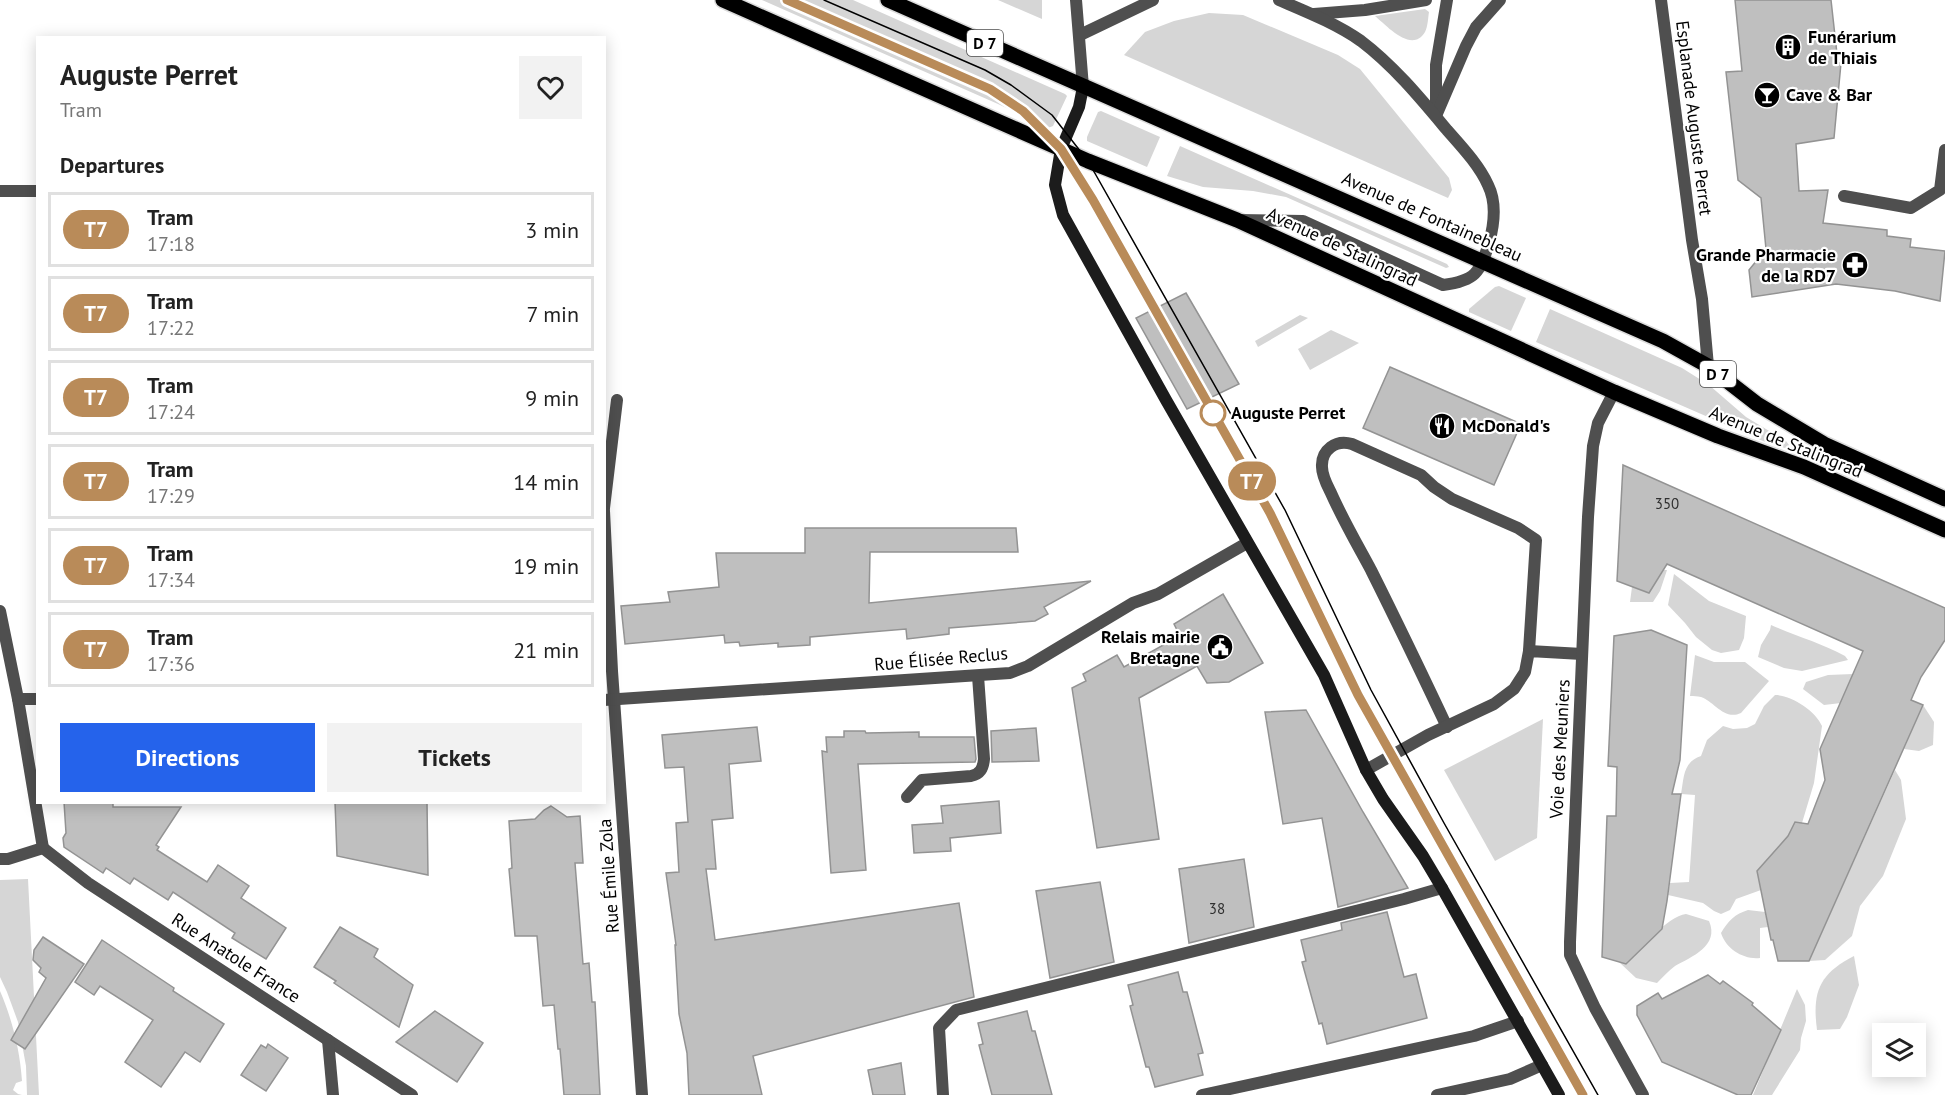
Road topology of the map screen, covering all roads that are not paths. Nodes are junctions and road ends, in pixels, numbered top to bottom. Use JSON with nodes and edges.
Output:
{"nodes":[{"id":1,"x":723,"y":0,"type":"edge"},
{"id":2,"x":888,"y":0,"type":"edge"},
{"id":3,"x":1076,"y":0,"type":"edge"},
{"id":4,"x":1154,"y":0,"type":"edge"},
{"id":5,"x":1279,"y":0,"type":"edge"},
{"id":6,"x":1426,"y":0,"type":"edge"},
{"id":7,"x":1448,"y":0,"type":"edge"},
{"id":8,"x":1500,"y":0,"type":"edge"},
{"id":9,"x":1661,"y":0,"type":"edge"},
{"id":10,"x":1313,"y":14,"type":"junction"},
{"id":11,"x":1080,"y":35,"type":"junction"},
{"id":12,"x":1083,"y":87,"type":"junction"},
{"id":13,"x":1436,"y":116,"type":"junction"},
{"id":14,"x":1061,"y":149,"type":"junction"},
{"id":15,"x":1945,"y":150,"type":"edge"},
{"id":16,"x":0,"y":190,"type":"edge"},
{"id":17,"x":36,"y":191,"type":"edge"},
{"id":18,"x":1844,"y":196,"type":"dead end"},
{"id":19,"x":1237,"y":220,"type":"junction"},
{"id":20,"x":1483,"y":261,"type":"junction"},
{"id":21,"x":1708,"y":366,"type":"junction"},
{"id":22,"x":1614,"y":392,"type":"junction"},
{"id":23,"x":617,"y":400,"type":"dead end"},
{"id":24,"x":606,"y":492,"type":"edge"},
{"id":25,"x":1945,"y":499,"type":"edge"},
{"id":26,"x":1945,"y":530,"type":"edge"},
{"id":27,"x":1247,"y":543,"type":"junction"},
{"id":28,"x":606,"y":585,"type":"edge"},
{"id":29,"x":0,"y":611,"type":"edge"},
{"id":30,"x":1529,"y":651,"type":"junction"},
{"id":31,"x":1582,"y":654,"type":"junction"},
{"id":32,"x":978,"y":676,"type":"junction"},
{"id":33,"x":18,"y":699,"type":"junction"},
{"id":34,"x":36,"y":699,"type":"edge"},
{"id":35,"x":609,"y":700,"type":"edge"},
{"id":36,"x":1447,"y":726,"type":"junction"},
{"id":37,"x":1366,"y":770,"type":"junction"},
{"id":38,"x":907,"y":796,"type":"dead end"},
{"id":39,"x":43,"y":848,"type":"junction"},
{"id":40,"x":0,"y":859,"type":"edge"},
{"id":41,"x":1442,"y":888,"type":"junction"},
{"id":42,"x":1518,"y":1021,"type":"junction"},
{"id":43,"x":328,"y":1040,"type":"junction"},
{"id":44,"x":1542,"y":1065,"type":"junction"},
{"id":45,"x":333,"y":1095,"type":"edge"},
{"id":46,"x":412,"y":1095,"type":"edge"},
{"id":47,"x":642,"y":1095,"type":"edge"},
{"id":48,"x":943,"y":1095,"type":"edge"},
{"id":49,"x":1202,"y":1095,"type":"edge"},
{"id":50,"x":1437,"y":1095,"type":"edge"},
{"id":51,"x":1559,"y":1095,"type":"edge"},
{"id":52,"x":1642,"y":1095,"type":"edge"}],
"edges":[{"from":1,"to":14,"type":"main road","name":"Avenue de Stalingrad"},
{"from":2,"to":12,"type":"main road","name":"Avenue de Fontainebleau","number":"D 7"},
{"from":3,"to":11,"type":"street"},
{"from":4,"to":11,"type":"street"},
{"from":5,"to":10,"type":"street"},
{"from":6,"to":10,"type":"street"},
{"from":7,"to":13,"type":"street"},
{"from":8,"to":13,"type":"street"},
{"from":9,"to":21,"type":"street","name":"Esplanade Auguste Perret"},
{"from":10,"to":13,"type":"street"},
{"from":11,"to":12,"type":"street"},
{"from":12,"to":14,"type":"main road"},
{"from":12,"to":20,"type":"main road","name":"Avenue de Fontainebleau","number":"D 7"},
{"from":13,"to":20,"type":"street"},
{"from":14,"to":19,"type":"main road","name":"Avenue de Stalingrad"},
{"from":14,"to":27,"type":"main road"},
{"from":15,"to":18,"type":"street"},
{"from":16,"to":17,"type":"street"},
{"from":19,"to":20,"type":"street"},
{"from":19,"to":22,"type":"main road","name":"Avenue de Stalingrad"},
{"from":20,"to":21,"type":"main road","name":"Avenue de Fontainebleau","number":"D 7"},
{"from":21,"to":25,"type":"main road","name":"Avenue de Fontainebleau","number":"D 7"},
{"from":22,"to":26,"type":"main road","name":"Avenue de Stalingrad"},
{"from":22,"to":31,"type":"street","name":"Voie des Meuniers"},
{"from":23,"to":24,"type":"street","name":"Rue Émile Zola"},
{"from":27,"to":32,"type":"street","name":"Rue Élisée Reclus"},
{"from":27,"to":37,"type":"main road"},
{"from":28,"to":35,"type":"street","name":"Rue Émile Zola"},
{"from":29,"to":33,"type":"street"},
{"from":30,"to":31,"type":"street"},
{"from":30,"to":36,"type":"street"},
{"from":30,"to":36,"type":"street"},
{"from":31,"to":52,"type":"street","name":"Voie des Meuniers"},
{"from":32,"to":35,"type":"street","name":"Rue Élisée Reclus"},
{"from":32,"to":38,"type":"street"},
{"from":33,"to":34,"type":"street"},
{"from":33,"to":39,"type":"street"},
{"from":35,"to":47,"type":"street","name":"Rue Émile Zola"},
{"from":36,"to":37,"type":"street"},
{"from":37,"to":41,"type":"main road"},
{"from":39,"to":40,"type":"street"},
{"from":39,"to":43,"type":"street","name":"Rue Anatole France"},
{"from":41,"to":42,"type":"main road"},
{"from":41,"to":48,"type":"street"},
{"from":42,"to":44,"type":"main road"},
{"from":42,"to":49,"type":"street"},
{"from":43,"to":45,"type":"street"},
{"from":43,"to":46,"type":"street","name":"Rue Anatole France"},
{"from":44,"to":50,"type":"street"},
{"from":44,"to":51,"type":"main road"}]}
